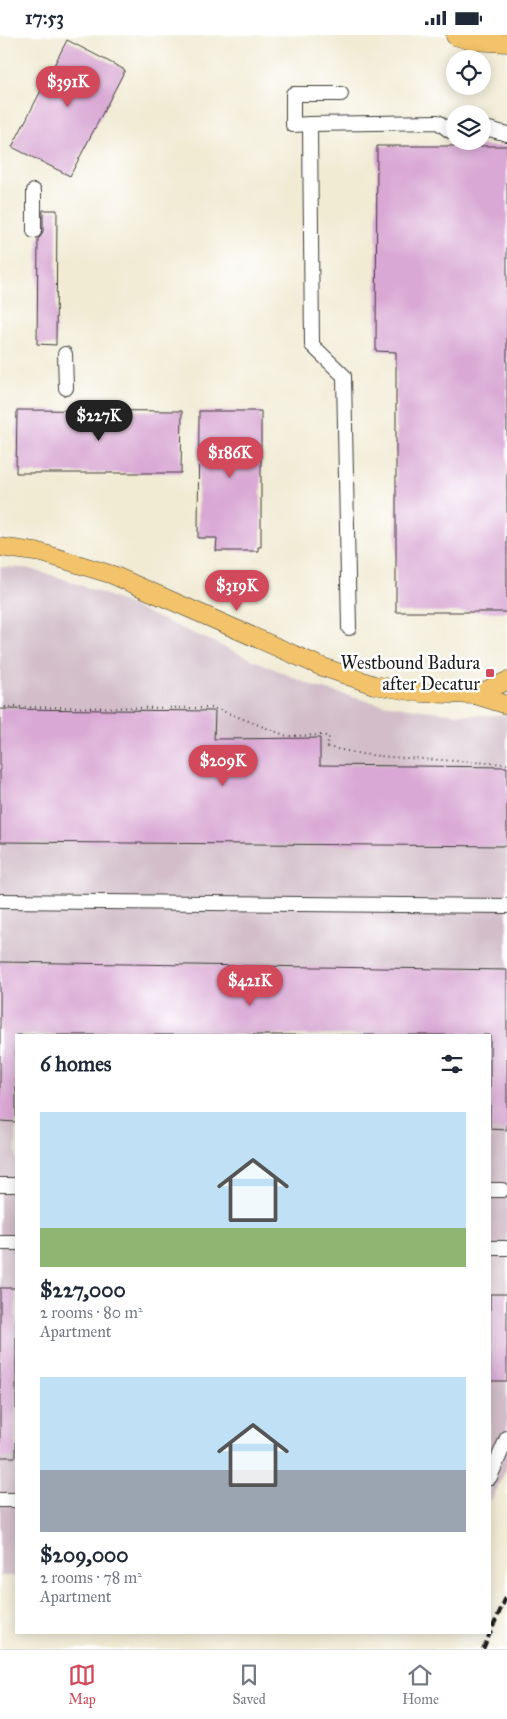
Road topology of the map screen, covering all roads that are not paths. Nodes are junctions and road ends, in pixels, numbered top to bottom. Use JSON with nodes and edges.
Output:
{"nodes":[{"id":1,"x":454,"y":35,"type":"edge"},
{"id":2,"x":507,"y":43,"type":"edge"},
{"id":3,"x":342,"y":94,"type":"dead end"},
{"id":4,"x":310,"y":125,"type":"junction"},
{"id":5,"x":446,"y":128,"type":"edge"},
{"id":6,"x":491,"y":130,"type":"edge"},
{"id":7,"x":507,"y":134,"type":"edge"},
{"id":8,"x":34,"y":191,"type":"dead end"},
{"id":9,"x":34,"y":231,"type":"dead end"},
{"id":10,"x":65,"y":354,"type":"dead end"},
{"id":11,"x":66,"y":388,"type":"dead end"},
{"id":12,"x":0,"y":547,"type":"edge"},
{"id":13,"x":349,"y":628,"type":"dead end"},
{"id":14,"x":507,"y":681,"type":"edge"},
{"id":15,"x":475,"y":695,"type":"junction"},
{"id":16,"x":507,"y":705,"type":"edge"},
{"id":17,"x":0,"y":901,"type":"edge"},
{"id":18,"x":507,"y":906,"type":"edge"},
{"id":19,"x":0,"y":1185,"type":"edge"},
{"id":20,"x":15,"y":1185,"type":"edge"},
{"id":21,"x":0,"y":1243,"type":"edge"},
{"id":22,"x":15,"y":1243,"type":"edge"},
{"id":23,"x":491,"y":1248,"type":"edge"},
{"id":24,"x":507,"y":1248,"type":"edge"},
{"id":25,"x":507,"y":1438,"type":"edge"},
{"id":26,"x":491,"y":1475,"type":"edge"},
{"id":27,"x":0,"y":1500,"type":"edge"},
{"id":28,"x":15,"y":1500,"type":"edge"}],
"edges":[{"from":1,"to":2,"type":"main road"},
{"from":3,"to":4,"type":"lane"},
{"from":4,"to":5,"type":"lane"},
{"from":4,"to":13,"type":"lane"},
{"from":6,"to":7,"type":"lane"},
{"from":8,"to":9,"type":"lane"},
{"from":10,"to":11,"type":"lane"},
{"from":12,"to":15,"type":"main road"},
{"from":14,"to":15,"type":"main road"},
{"from":15,"to":16,"type":"main road"},
{"from":17,"to":18,"type":"lane"},
{"from":19,"to":20,"type":"lane"},
{"from":21,"to":22,"type":"lane"},
{"from":23,"to":24,"type":"lane"},
{"from":25,"to":26,"type":"lane"},
{"from":27,"to":28,"type":"lane"}]}
